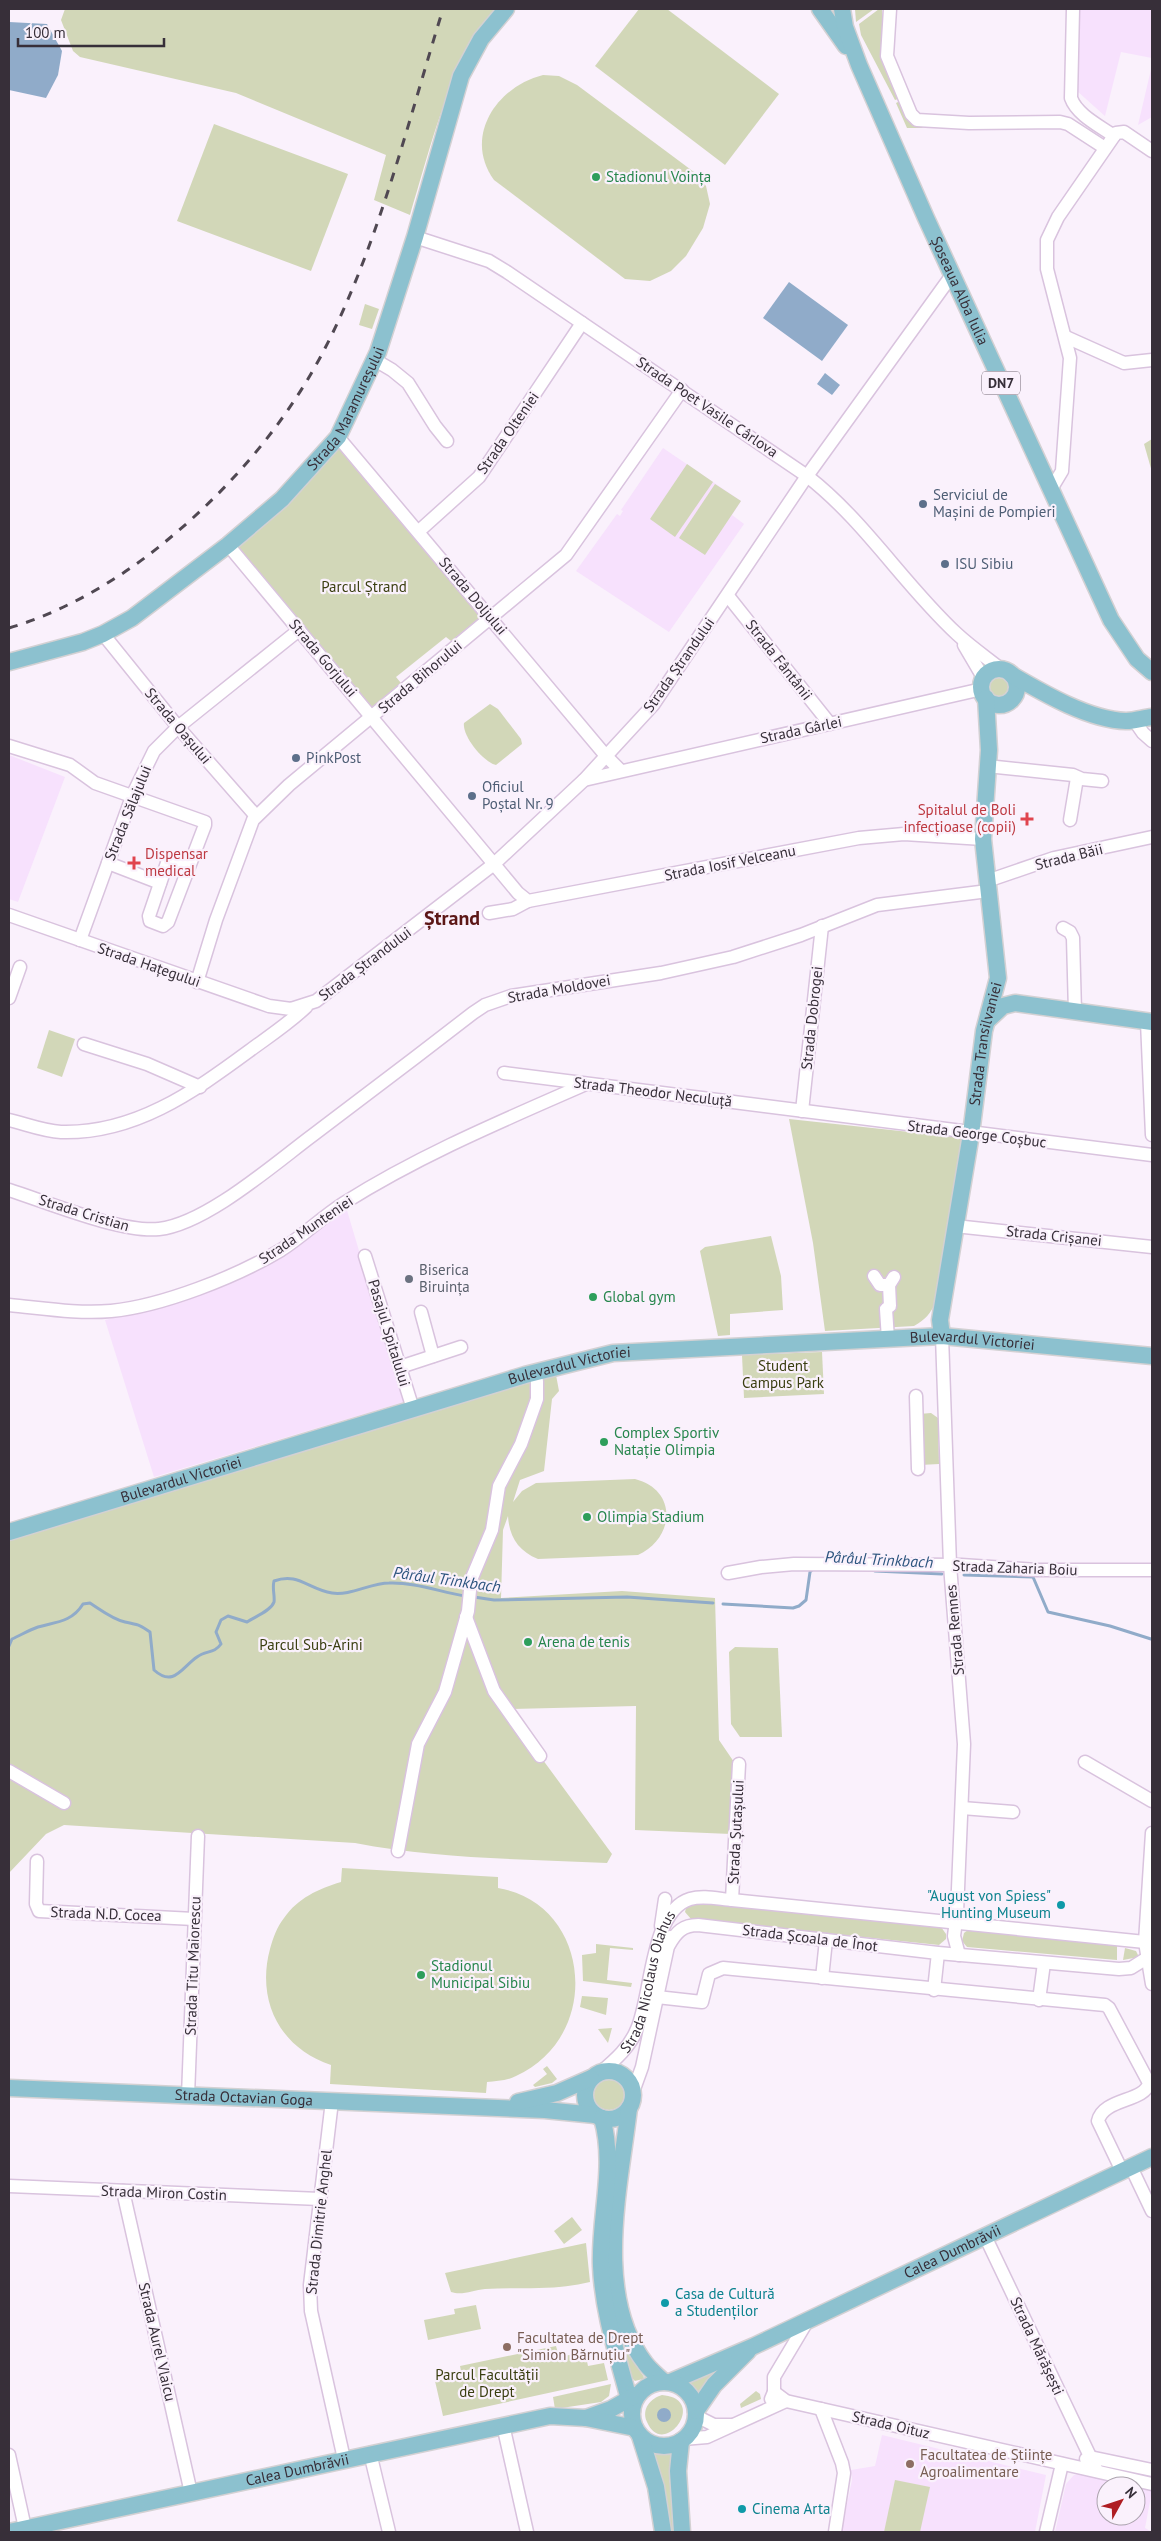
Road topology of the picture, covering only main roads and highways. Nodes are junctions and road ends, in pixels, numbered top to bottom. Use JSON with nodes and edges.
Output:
{"nodes":[{"id":1,"x":506,"y":9,"type":"edge"},
{"id":2,"x":820,"y":9,"type":"edge"},
{"id":3,"x":842,"y":9,"type":"edge"},
{"id":4,"x":859,"y":65,"type":"junction"},
{"id":5,"x":9,"y":662,"type":"edge"},
{"id":6,"x":1007,"y":672,"type":"junction"},
{"id":7,"x":1151,"y":672,"type":"edge"},
{"id":8,"x":984,"y":689,"type":"junction"},
{"id":9,"x":1061,"y":701,"type":"junction"},
{"id":10,"x":1008,"y":703,"type":"junction"},
{"id":11,"x":1146,"y":717,"type":"edge"},
{"id":12,"x":988,"y":758,"type":"junction"},
{"id":13,"x":998,"y":970,"type":"junction"},
{"id":14,"x":1015,"y":1003,"type":"junction"},
{"id":15,"x":986,"y":1022,"type":"junction"},
{"id":16,"x":1150,"y":1022,"type":"edge"},
{"id":17,"x":942,"y":1336,"type":"junction"},
{"id":18,"x":1152,"y":1356,"type":"edge"},
{"id":19,"x":9,"y":1532,"type":"edge"},
{"id":20,"x":596,"y":2075,"type":"junction"},
{"id":21,"x":9,"y":2088,"type":"edge"},
{"id":22,"x":631,"y":2100,"type":"junction"},
{"id":23,"x":479,"y":2108,"type":"junction"},
{"id":24,"x":598,"y":2117,"type":"junction"},
{"id":25,"x":1152,"y":2157,"type":"edge"},
{"id":26,"x":754,"y":2346,"type":"junction"},
{"id":27,"x":667,"y":2382,"type":"junction"},
{"id":28,"x":633,"y":2401,"type":"junction"},
{"id":29,"x":696,"y":2414,"type":"junction"},
{"id":30,"x":586,"y":2418,"type":"junction"},
{"id":31,"x":638,"y":2432,"type":"junction"},
{"id":32,"x":682,"y":2440,"type":"junction"},
{"id":33,"x":19,"y":2531,"type":"edge"},
{"id":34,"x":663,"y":2532,"type":"edge"},
{"id":35,"x":682,"y":2532,"type":"edge"}],
"edges":[{"from":1,"to":5,"type":"main road","name":"Strada Maramureșului"},
{"from":2,"to":4,"type":"main road","name":"Șoseaua Alba Iulia","number":"DN7"},
{"from":3,"to":4,"type":"main road","name":"Șoseaua Alba Iulia","number":"DN7"},
{"from":4,"to":7,"type":"main road","name":"Șoseaua Alba Iulia","number":"DN7"},
{"from":6,"to":8,"type":"main road"},
{"from":6,"to":9,"type":"main road"},
{"from":6,"to":10,"type":"main road"},
{"from":8,"to":10,"type":"main road"},
{"from":8,"to":12,"type":"main road","name":"Strada Transilvaniei"},
{"from":9,"to":10,"type":"main road"},
{"from":9,"to":11,"type":"main road"},
{"from":10,"to":12,"type":"main road","name":"Strada Transilvaniei"},
{"from":12,"to":13,"type":"main road","name":"Strada Transilvaniei"},
{"from":13,"to":14,"type":"main road"},
{"from":13,"to":15,"type":"main road","name":"Strada Transilvaniei"},
{"from":14,"to":15,"type":"main road"},
{"from":14,"to":16,"type":"main road"},
{"from":15,"to":17,"type":"main road","name":"Strada Transilvaniei"},
{"from":17,"to":18,"type":"main road","name":"Bulevardul Victoriei"},
{"from":17,"to":19,"type":"main road","name":"Bulevardul Victoriei"},
{"from":20,"to":22,"type":"main road"},
{"from":20,"to":23,"type":"main road","name":"Strada Octavian Goga"},
{"from":20,"to":24,"type":"main road"},
{"from":21,"to":23,"type":"main road","name":"Strada Octavian Goga"},
{"from":22,"to":24,"type":"main road"},
{"from":22,"to":27,"type":"main road","name":"Strada Nicolaus Olahus"},
{"from":23,"to":24,"type":"main road","name":"Strada Octavian Goga"},
{"from":24,"to":28,"type":"main road"},
{"from":25,"to":26,"type":"main road","name":"Calea Dumbrăvii"},
{"from":26,"to":27,"type":"main road","name":"Calea Dumbrăvii"},
{"from":26,"to":29,"type":"main road","name":"Calea Dumbrăvii"},
{"from":27,"to":28,"type":"main road"},
{"from":27,"to":29,"type":"main road"},
{"from":28,"to":30,"type":"main road","name":"Calea Dumbrăvii"},
{"from":28,"to":31,"type":"main road"},
{"from":29,"to":32,"type":"main road"},
{"from":30,"to":31,"type":"main road","name":"Calea Dumbrăvii"},
{"from":30,"to":33,"type":"main road","name":"Calea Dumbrăvii"},
{"from":31,"to":32,"type":"main road"},
{"from":31,"to":34,"type":"main road"},
{"from":32,"to":35,"type":"main road"}]}
